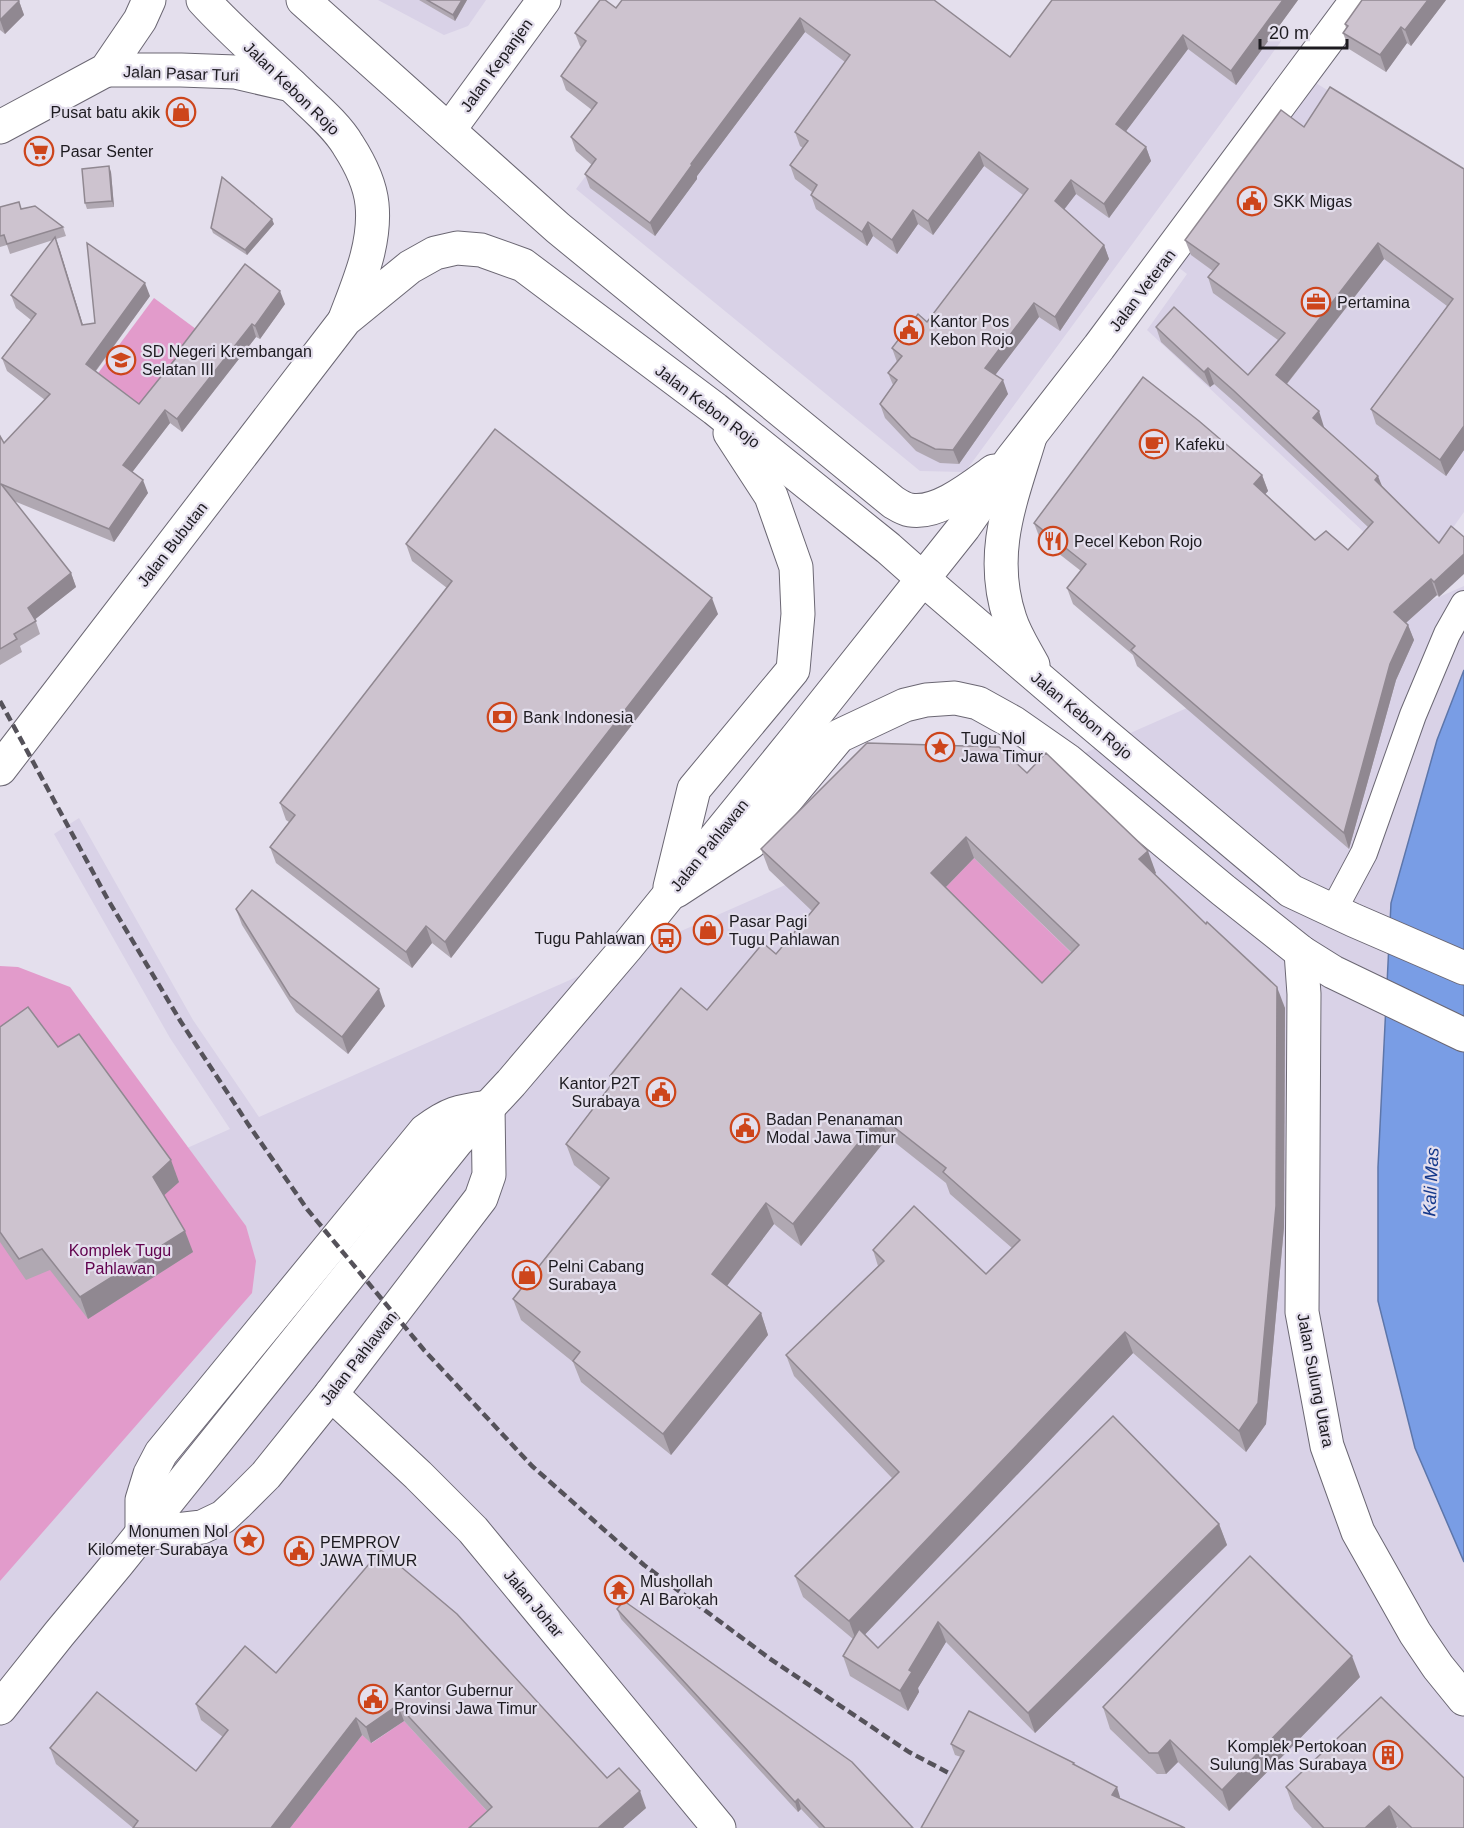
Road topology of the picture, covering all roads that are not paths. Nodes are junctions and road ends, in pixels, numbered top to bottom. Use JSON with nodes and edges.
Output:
{"nodes":[{"id":1,"x":148,"y":0,"type":"edge"},
{"id":2,"x":203,"y":0,"type":"edge"},
{"id":3,"x":303,"y":0,"type":"edge"},
{"id":4,"x":543,"y":0,"type":"edge"},
{"id":5,"x":1358,"y":0,"type":"edge"},
{"id":6,"x":106,"y":70,"type":"junction"},
{"id":7,"x":291,"y":85,"type":"junction"},
{"id":8,"x":0,"y":127,"type":"edge"},
{"id":9,"x":449,"y":130,"type":"junction"},
{"id":10,"x":345,"y":320,"type":"junction"},
{"id":11,"x":715,"y":409,"type":"junction"},
{"id":12,"x":1020,"y":449,"type":"junction"},
{"id":13,"x":923,"y":579,"type":"junction"},
{"id":14,"x":1464,"y":604,"type":"edge"},
{"id":15,"x":1040,"y":680,"type":"junction"},
{"id":16,"x":0,"y":769,"type":"edge"},
{"id":17,"x":667,"y":897,"type":"junction"},
{"id":18,"x":1343,"y":916,"type":"junction"},
{"id":19,"x":1301,"y":952,"type":"junction"},
{"id":20,"x":1464,"y":968,"type":"edge"},
{"id":21,"x":1464,"y":1035,"type":"edge"},
{"id":22,"x":488,"y":1107,"type":"junction"},
{"id":23,"x":331,"y":1394,"type":"junction"},
{"id":24,"x":141,"y":1534,"type":"junction"},
{"id":25,"x":1464,"y":1699,"type":"edge"},
{"id":26,"x":0,"y":1708,"type":"edge"},
{"id":27,"x":719,"y":1828,"type":"edge"}],
"edges":[{"from":1,"to":6,"type":"main road","name":"Jalan Pasar Turi"},
{"from":2,"to":7,"type":"main road","name":"Jalan Kebon Rojo"},
{"from":3,"to":9,"type":"main road"},
{"from":4,"to":9,"type":"main road","name":"Jalan Kepanjen"},
{"from":5,"to":12,"type":"main road","name":"Jalan Veteran"},
{"from":6,"to":7,"type":"main road","name":"Jalan Pasar Turi"},
{"from":6,"to":8,"type":"main road","name":"Jalan Pasar Turi"},
{"from":7,"to":10,"type":"main road","name":"Jalan Kebon Rojo"},
{"from":9,"to":12,"type":"main road"},
{"from":10,"to":11,"type":"main road","name":"Jalan Kebon Rojo"},
{"from":10,"to":16,"type":"main road","name":"Jalan Bubutan"},
{"from":11,"to":13,"type":"main road","name":"Jalan Kebon Rojo"},
{"from":11,"to":17,"type":"main road"},
{"from":12,"to":13,"type":"main road","name":"Jalan Veteran"},
{"from":12,"to":15,"type":"main road"},
{"from":13,"to":15,"type":"main road","name":"Jalan Kebon Rojo"},
{"from":13,"to":17,"type":"main road","name":"Jalan Pahlawan"},
{"from":14,"to":18,"type":"street"},
{"from":15,"to":18,"type":"main road","name":"Jalan Kebon Rojo"},
{"from":17,"to":19,"type":"main road"},
{"from":17,"to":22,"type":"main road","name":"Jalan Pahlawan"},
{"from":18,"to":20,"type":"main road","name":"Jalan Kebon Rojo"},
{"from":19,"to":21,"type":"main road"},
{"from":19,"to":25,"type":"main road","name":"Jalan Sulung Utara"},
{"from":22,"to":23,"type":"main road","name":"Jalan Pahlawan"},
{"from":22,"to":24,"type":"main road","name":"Jalan Pahlawan"},
{"from":23,"to":24,"type":"main road","name":"Jalan Pahlawan"},
{"from":23,"to":27,"type":"main road","name":"Jalan Johar"},
{"from":24,"to":26,"type":"main road","name":"Jalan Pahlawan"}]}
